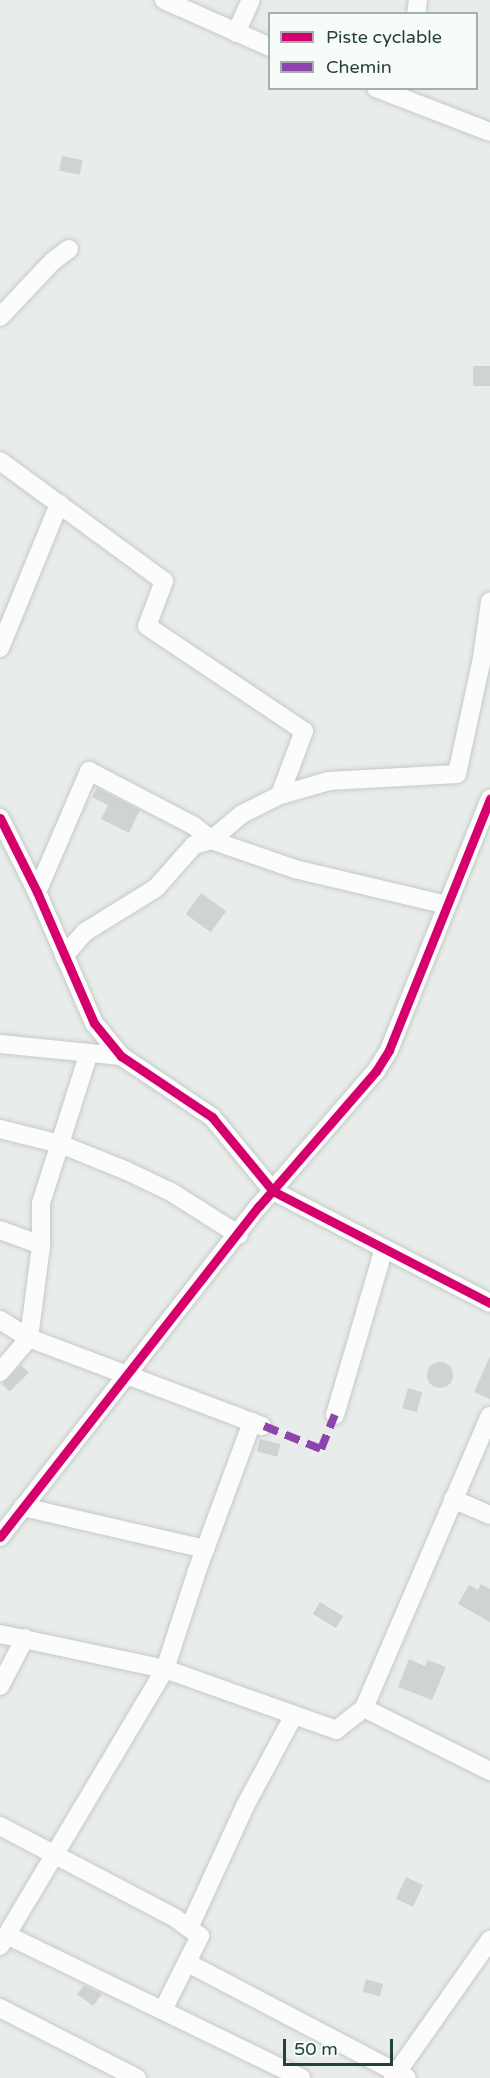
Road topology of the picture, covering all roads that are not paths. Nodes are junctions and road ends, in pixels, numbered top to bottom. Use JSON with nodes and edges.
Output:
{"nodes":[{"id":1,"x":164,"y":0,"type":"edge"},
{"id":2,"x":251,"y":0,"type":"edge"},
{"id":3,"x":236,"y":33,"type":"junction"},
{"id":4,"x":268,"y":46,"type":"edge"},
{"id":5,"x":387,"y":90,"type":"edge"},
{"id":6,"x":404,"y":93,"type":"edge"},
{"id":7,"x":490,"y":132,"type":"edge"},
{"id":8,"x":69,"y":249,"type":"dead end"},
{"id":9,"x":0,"y":316,"type":"edge"},
{"id":10,"x":0,"y":461,"type":"edge"},
{"id":11,"x":59,"y":504,"type":"junction"},
{"id":12,"x":490,"y":602,"type":"edge"},
{"id":13,"x":0,"y":648,"type":"edge"},
{"id":14,"x":279,"y":795,"type":"junction"},
{"id":15,"x":490,"y":799,"type":"edge"},
{"id":16,"x":0,"y":818,"type":"edge"},
{"id":17,"x":211,"y":840,"type":"junction"},
{"id":18,"x":37,"y":892,"type":"junction"},
{"id":19,"x":447,"y":905,"type":"junction"},
{"id":20,"x":63,"y":956,"type":"junction"},
{"id":21,"x":0,"y":1044,"type":"edge"},
{"id":22,"x":88,"y":1056,"type":"junction"},
{"id":23,"x":121,"y":1056,"type":"junction"},
{"id":24,"x":0,"y":1129,"type":"edge"},
{"id":25,"x":60,"y":1144,"type":"junction"},
{"id":26,"x":273,"y":1191,"type":"junction"},
{"id":27,"x":0,"y":1230,"type":"edge"},
{"id":28,"x":239,"y":1235,"type":"junction"},
{"id":29,"x":41,"y":1245,"type":"junction"},
{"id":30,"x":384,"y":1249,"type":"junction"},
{"id":31,"x":490,"y":1304,"type":"edge"},
{"id":32,"x":0,"y":1320,"type":"edge"},
{"id":33,"x":29,"y":1338,"type":"junction"},
{"id":34,"x":0,"y":1372,"type":"edge"},
{"id":35,"x":124,"y":1376,"type":"junction"},
{"id":36,"x":335,"y":1415,"type":"dead end"},
{"id":37,"x":490,"y":1416,"type":"edge"},
{"id":38,"x":453,"y":1499,"type":"junction"},
{"id":39,"x":23,"y":1507,"type":"junction"},
{"id":40,"x":490,"y":1515,"type":"edge"},
{"id":41,"x":0,"y":1537,"type":"edge"},
{"id":42,"x":205,"y":1549,"type":"junction"},
{"id":43,"x":0,"y":1634,"type":"edge"},
{"id":44,"x":25,"y":1638,"type":"junction"},
{"id":45,"x":165,"y":1669,"type":"junction"},
{"id":46,"x":0,"y":1686,"type":"edge"},
{"id":47,"x":364,"y":1708,"type":"junction"},
{"id":48,"x":293,"y":1717,"type":"junction"},
{"id":49,"x":490,"y":1771,"type":"edge"},
{"id":50,"x":0,"y":1826,"type":"edge"},
{"id":51,"x":55,"y":1854,"type":"junction"},
{"id":52,"x":189,"y":1928,"type":"junction"},
{"id":53,"x":490,"y":1940,"type":"edge"},
{"id":54,"x":4,"y":1941,"type":"edge"},
{"id":55,"x":188,"y":1963,"type":"junction"},
{"id":56,"x":0,"y":2008,"type":"edge"},
{"id":57,"x":163,"y":2010,"type":"junction"},
{"id":58,"x":399,"y":2076,"type":"edge"},
{"id":59,"x":137,"y":2078,"type":"edge"},
{"id":60,"x":302,"y":2078,"type":"edge"}],
"edges":[{"from":1,"to":3,"type":"street"},
{"from":2,"to":3,"type":"street"},
{"from":3,"to":4,"type":"street"},
{"from":5,"to":6,"type":"street"},
{"from":6,"to":7,"type":"street"},
{"from":8,"to":9,"type":"street"},
{"from":10,"to":11,"type":"street"},
{"from":11,"to":13,"type":"street"},
{"from":11,"to":14,"type":"street"},
{"from":12,"to":14,"type":"street"},
{"from":14,"to":17,"type":"street"},
{"from":15,"to":19,"type":"street"},
{"from":16,"to":18,"type":"street"},
{"from":17,"to":18,"type":"street"},
{"from":17,"to":19,"type":"street"},
{"from":17,"to":20,"type":"street"},
{"from":18,"to":20,"type":"street"},
{"from":19,"to":26,"type":"street"},
{"from":20,"to":23,"type":"street"},
{"from":21,"to":22,"type":"street"},
{"from":22,"to":23,"type":"street"},
{"from":22,"to":25,"type":"street"},
{"from":23,"to":26,"type":"street"},
{"from":24,"to":25,"type":"street"},
{"from":25,"to":28,"type":"street"},
{"from":25,"to":29,"type":"street"},
{"from":26,"to":28,"type":"street"},
{"from":26,"to":30,"type":"street"},
{"from":27,"to":29,"type":"street"},
{"from":28,"to":35,"type":"street"},
{"from":29,"to":33,"type":"street"},
{"from":30,"to":31,"type":"street"},
{"from":30,"to":36,"type":"street"},
{"from":32,"to":33,"type":"street"},
{"from":33,"to":34,"type":"street"},
{"from":33,"to":35,"type":"street"},
{"from":35,"to":39,"type":"street"},
{"from":35,"to":42,"type":"street"},
{"from":37,"to":38,"type":"street"},
{"from":38,"to":40,"type":"street"},
{"from":38,"to":47,"type":"street"},
{"from":39,"to":41,"type":"street"},
{"from":39,"to":42,"type":"street"},
{"from":42,"to":45,"type":"street"},
{"from":43,"to":44,"type":"street"},
{"from":44,"to":45,"type":"street"},
{"from":44,"to":46,"type":"street"},
{"from":45,"to":48,"type":"street"},
{"from":45,"to":51,"type":"street"},
{"from":47,"to":48,"type":"street"},
{"from":47,"to":49,"type":"street"},
{"from":48,"to":52,"type":"street"},
{"from":50,"to":51,"type":"street"},
{"from":51,"to":52,"type":"street"},
{"from":51,"to":54,"type":"street"},
{"from":52,"to":55,"type":"street"},
{"from":53,"to":58,"type":"street"},
{"from":54,"to":57,"type":"street"},
{"from":55,"to":57,"type":"street"},
{"from":55,"to":58,"type":"street"},
{"from":56,"to":59,"type":"street"},
{"from":57,"to":60,"type":"street"}]}
